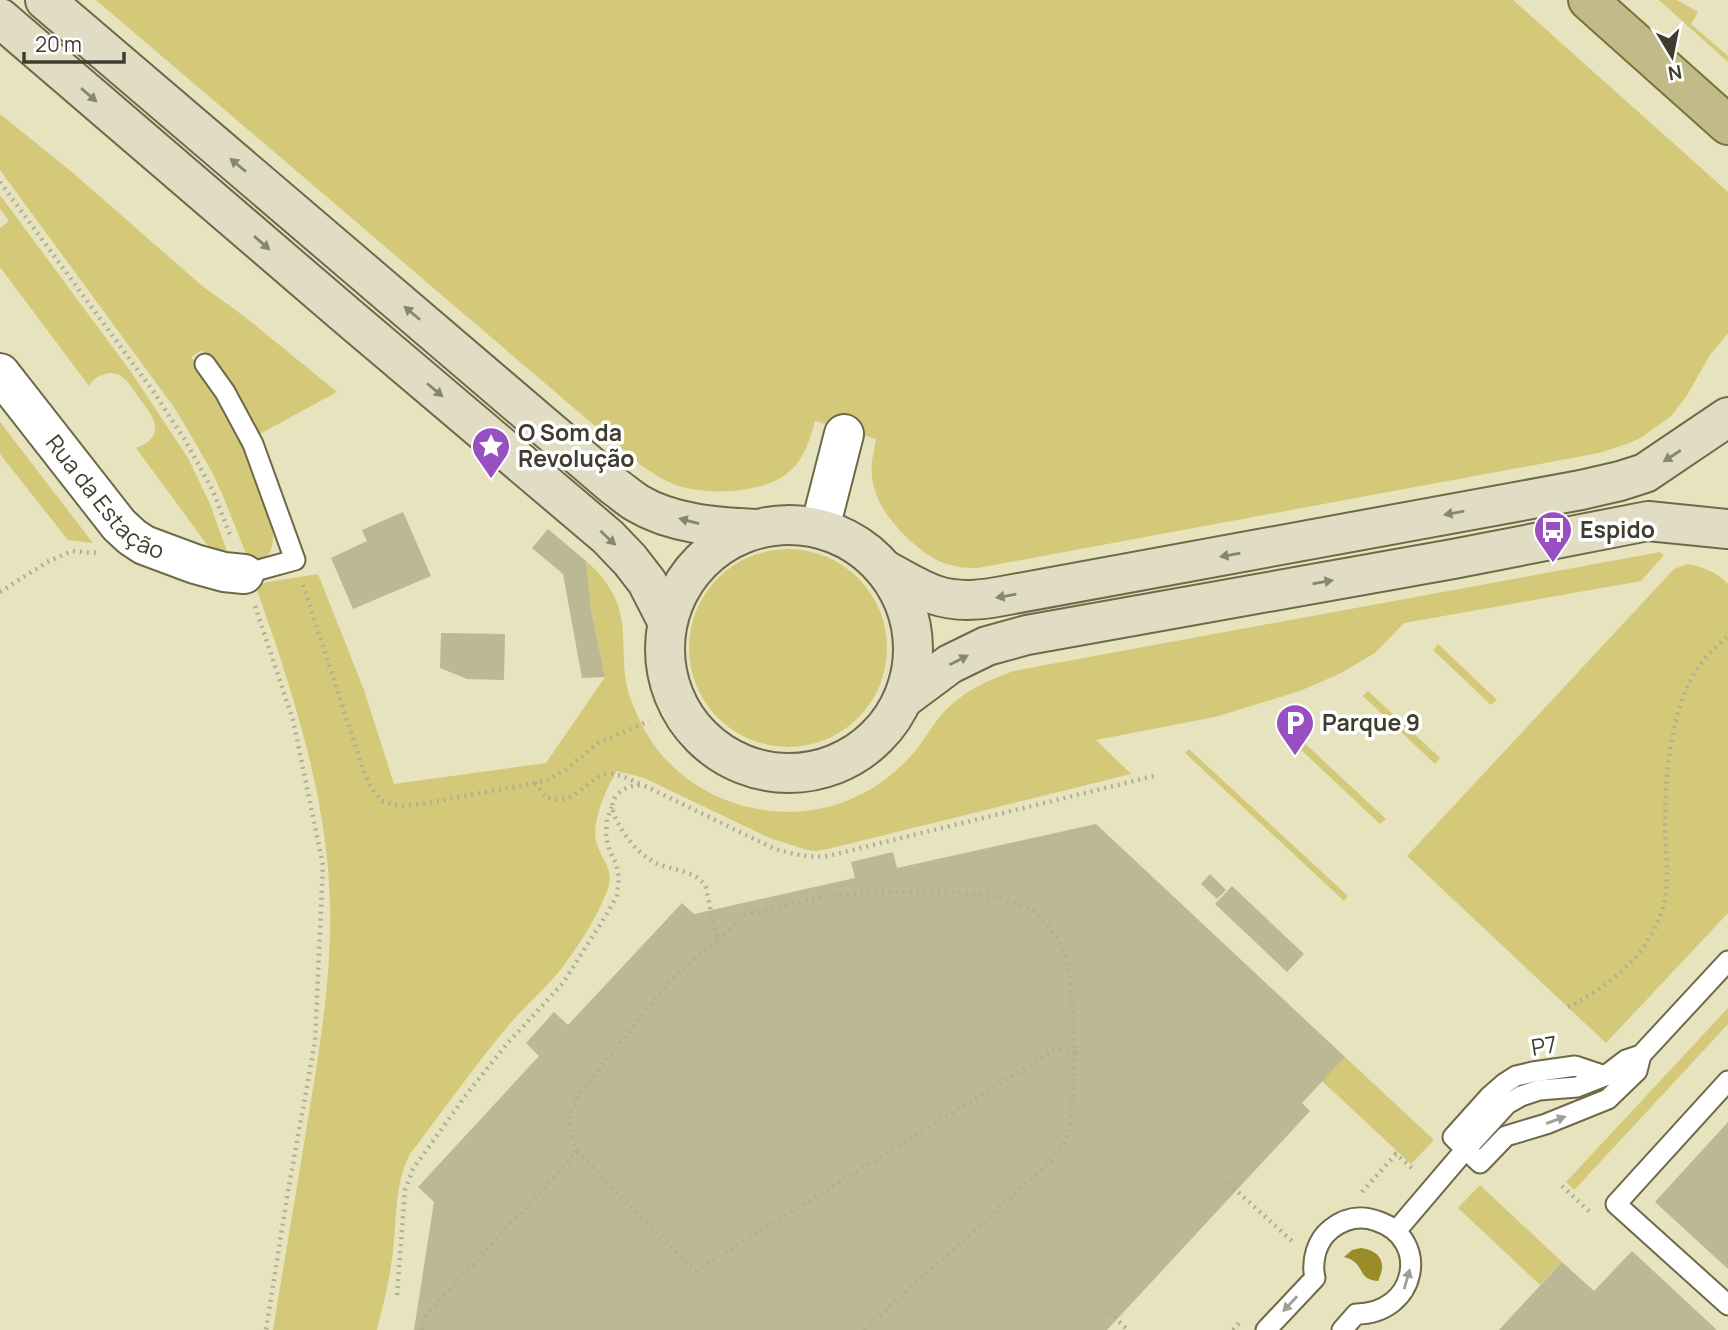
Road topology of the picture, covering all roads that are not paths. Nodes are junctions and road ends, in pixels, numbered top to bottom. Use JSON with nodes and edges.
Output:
{"nodes":[{"id":1,"x":45,"y":0,"type":"edge"},
{"id":2,"x":1607,"y":7,"type":"edge"},
{"id":3,"x":0,"y":18,"type":"edge"},
{"id":4,"x":1728,"y":125,"type":"edge"},
{"id":5,"x":205,"y":364,"type":"dead end"},
{"id":6,"x":0,"y":373,"type":"edge"},
{"id":7,"x":1728,"y":417,"type":"edge"},
{"id":8,"x":844,"y":434,"type":"dead end"},
{"id":9,"x":820,"y":528,"type":"junction"},
{"id":10,"x":756,"y":529,"type":"junction"},
{"id":11,"x":1728,"y":529,"type":"edge"},
{"id":12,"x":885,"y":570,"type":"junction"},
{"id":13,"x":243,"y":572,"type":"joint"},
{"id":14,"x":667,"y":621,"type":"junction"},
{"id":15,"x":903,"y":699,"type":"junction"},
{"id":16,"x":1728,"y":961,"type":"edge"},
{"id":17,"x":1640,"y":1055,"type":"junction"},
{"id":18,"x":1728,"y":1082,"type":"edge"},
{"id":19,"x":1465,"y":1150,"type":"junction"},
{"id":20,"x":1396,"y":1231,"type":"junction"},
{"id":21,"x":1728,"y":1305,"type":"edge"},
{"id":22,"x":1266,"y":1330,"type":"edge"},
{"id":23,"x":1342,"y":1330,"type":"edge"}],
"edges":[{"from":10,"to":1,"type":"main road","one_way":true},
{"from":2,"to":4,"type":"main road"},
{"from":3,"to":14,"type":"main road","one_way":true},
{"from":5,"to":13,"type":"lane"},
{"from":6,"to":13,"type":"street","name":"Rua da Estação"},
{"from":7,"to":12,"type":"main road","one_way":true},
{"from":8,"to":9,"type":"street"},
{"from":9,"to":10,"type":"main road"},
{"from":9,"to":12,"type":"main road"},
{"from":10,"to":14,"type":"main road"},
{"from":15,"to":11,"type":"main road","one_way":true},
{"from":12,"to":15,"type":"main road"},
{"from":14,"to":15,"type":"main road"},
{"from":16,"to":17,"type":"lane"},
{"from":17,"to":19,"type":"lane"},
{"from":19,"to":17,"type":"lane","one_way":true},
{"from":18,"to":21,"type":"lane"},
{"from":19,"to":20,"type":"lane"},
{"from":20,"to":22,"type":"lane","one_way":true},
{"from":23,"to":20,"type":"lane","one_way":true}]}
